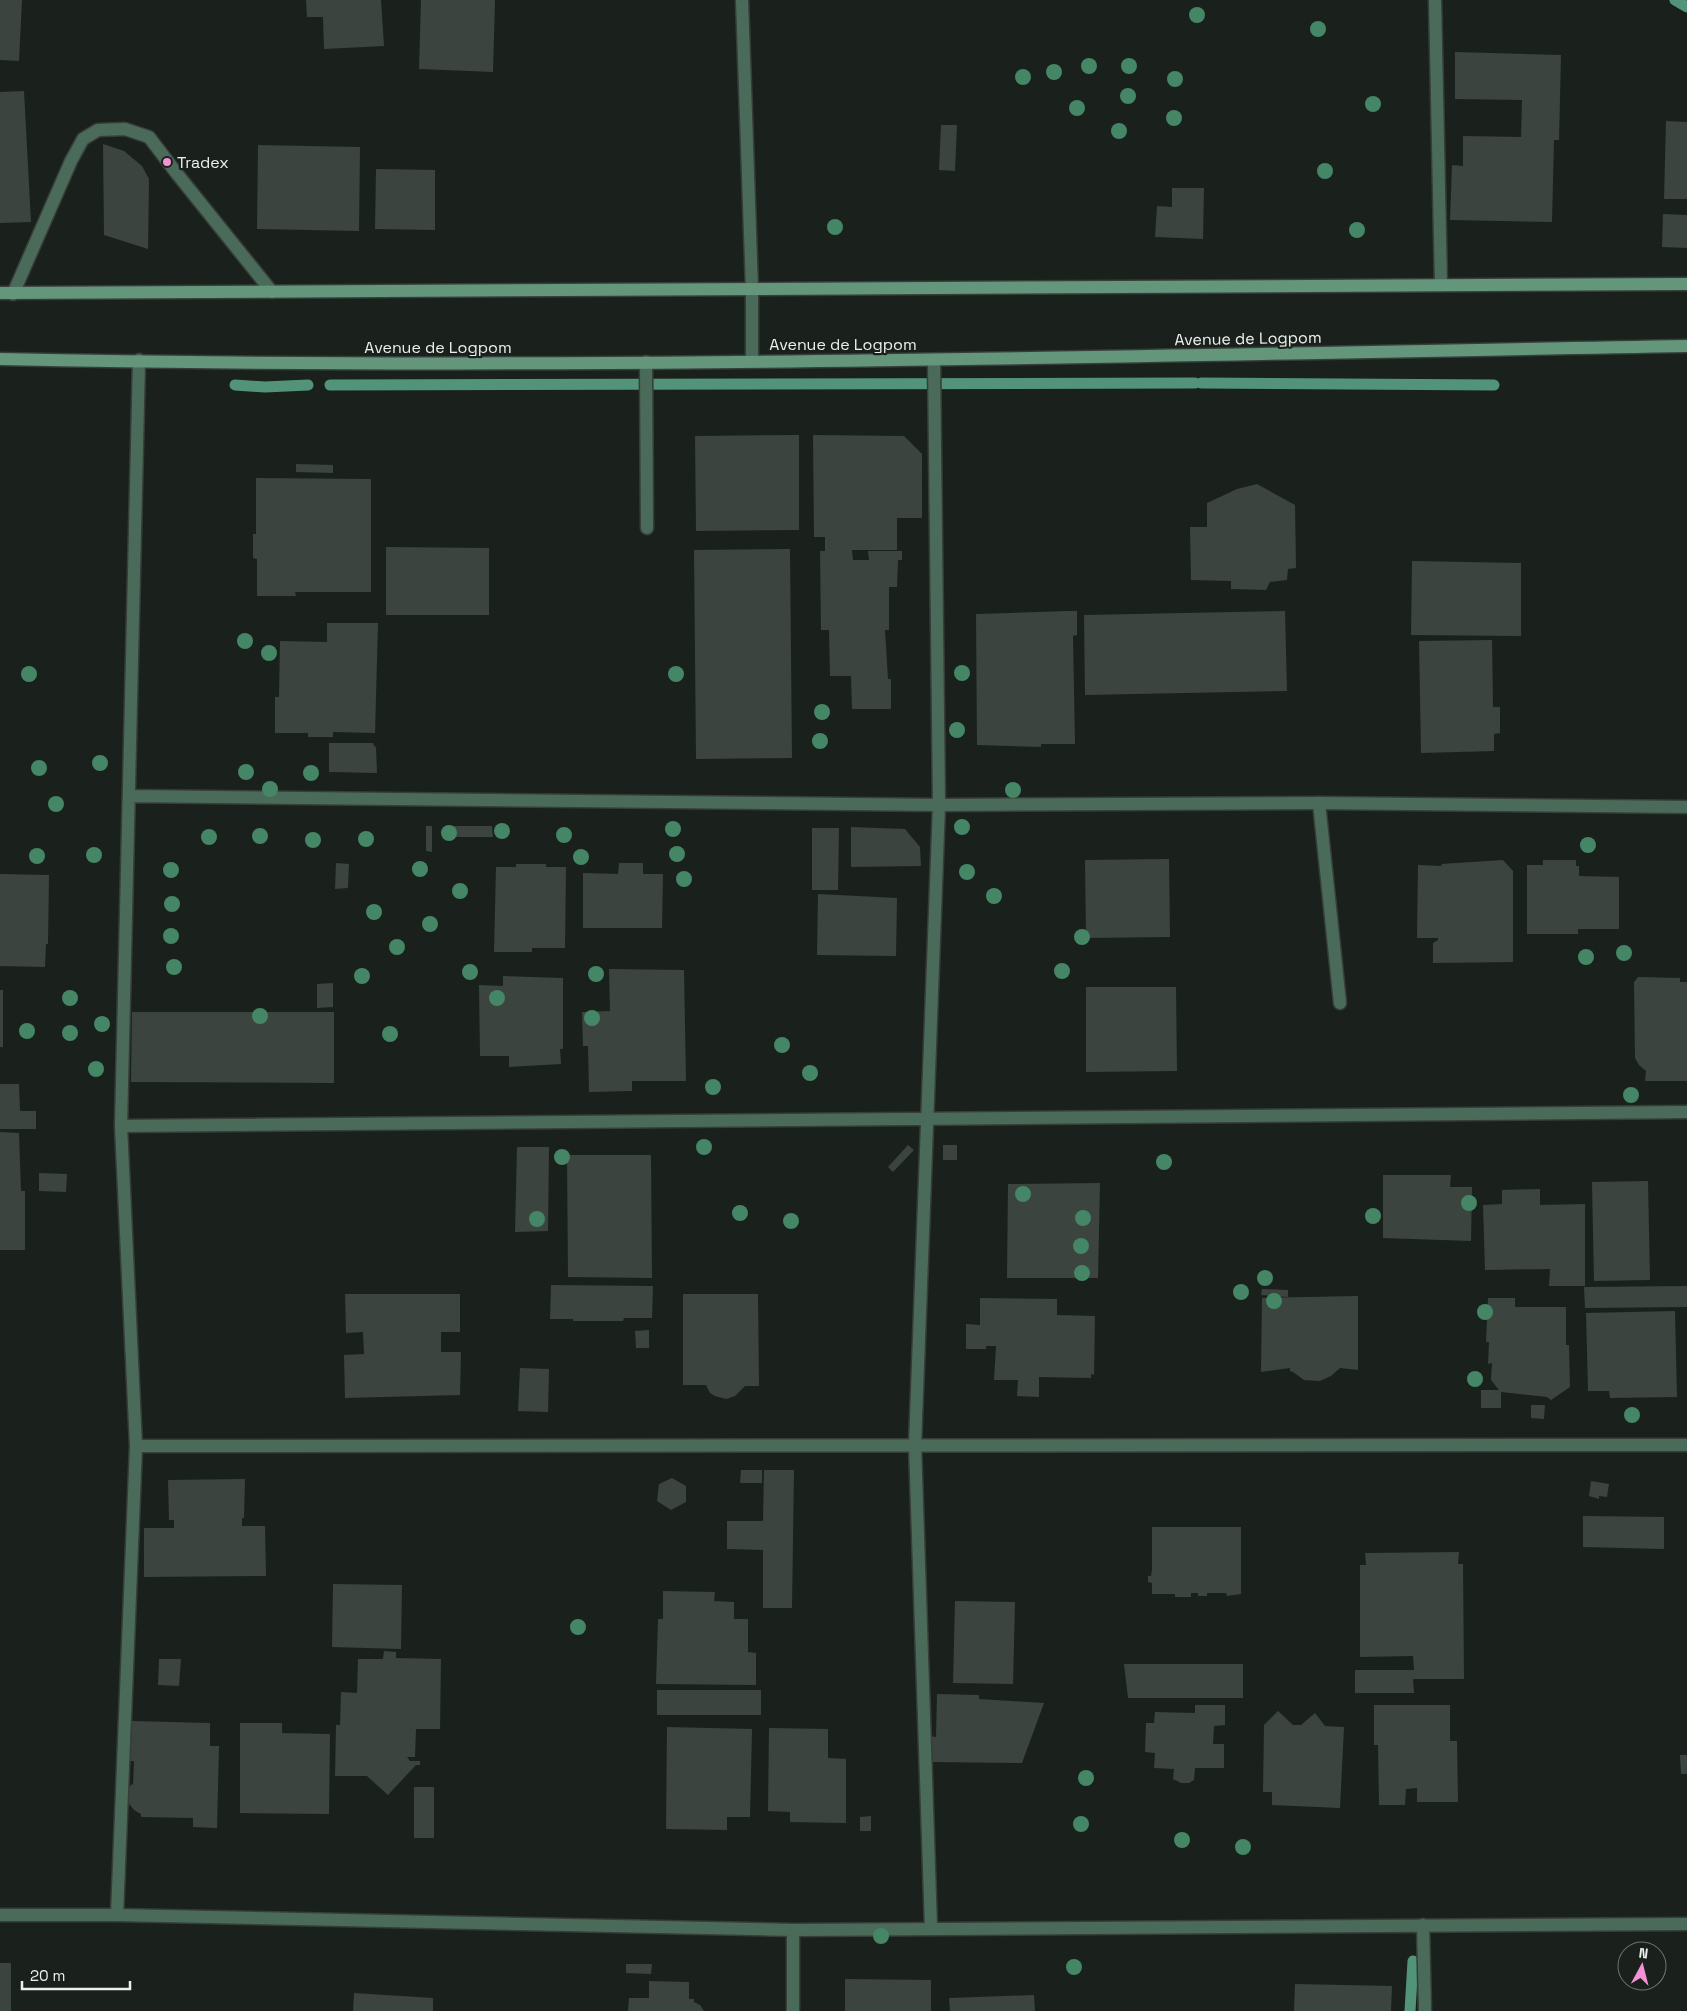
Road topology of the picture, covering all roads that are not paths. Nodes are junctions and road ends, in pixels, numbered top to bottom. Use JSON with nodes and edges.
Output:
{"nodes":[{"id":1,"x":742,"y":0,"type":"edge"},
{"id":2,"x":1435,"y":0,"type":"edge"},
{"id":3,"x":1687,"y":284,"type":"edge"},
{"id":4,"x":1441,"y":286,"type":"junction"},
{"id":5,"x":752,"y":290,"type":"junction"},
{"id":6,"x":272,"y":292,"type":"junction"},
{"id":7,"x":6,"y":294,"type":"edge"},
{"id":8,"x":1687,"y":346,"type":"edge"},
{"id":9,"x":0,"y":359,"type":"edge"},
{"id":10,"x":139,"y":360,"type":"junction"},
{"id":11,"x":934,"y":360,"type":"junction"},
{"id":12,"x":752,"y":361,"type":"junction"},
{"id":13,"x":646,"y":362,"type":"junction"},
{"id":14,"x":647,"y":528,"type":"dead end"},
{"id":15,"x":129,"y":796,"type":"junction"},
{"id":16,"x":1319,"y":803,"type":"junction"},
{"id":17,"x":938,"y":805,"type":"junction"},
{"id":18,"x":1687,"y":808,"type":"edge"},
{"id":19,"x":1340,"y":1003,"type":"dead end"},
{"id":20,"x":1687,"y":1112,"type":"edge"},
{"id":21,"x":928,"y":1119,"type":"junction"},
{"id":22,"x":122,"y":1126,"type":"junction"},
{"id":23,"x":915,"y":1445,"type":"junction"},
{"id":24,"x":1687,"y":1445,"type":"edge"},
{"id":25,"x":136,"y":1446,"type":"junction"},
{"id":26,"x":117,"y":1914,"type":"junction"},
{"id":27,"x":0,"y":1915,"type":"edge"},
{"id":28,"x":1687,"y":1924,"type":"edge"},
{"id":29,"x":1423,"y":1925,"type":"junction"},
{"id":30,"x":932,"y":1928,"type":"junction"},
{"id":31,"x":793,"y":1930,"type":"junction"},
{"id":32,"x":793,"y":2011,"type":"edge"},
{"id":33,"x":1425,"y":2011,"type":"edge"}],
"edges":[{"from":1,"to":5,"type":"street"},
{"from":2,"to":4,"type":"street"},
{"from":3,"to":4,"type":"main road"},
{"from":4,"to":5,"type":"main road"},
{"from":5,"to":6,"type":"main road"},
{"from":5,"to":12,"type":"street"},
{"from":6,"to":7,"type":"main road"},
{"from":6,"to":7,"type":"street"},
{"from":8,"to":11,"type":"main road","name":"Avenue de Logpom"},
{"from":9,"to":10,"type":"main road","name":"Avenue de Logpom"},
{"from":10,"to":13,"type":"main road","name":"Avenue de Logpom"},
{"from":10,"to":15,"type":"street"},
{"from":11,"to":12,"type":"main road","name":"Avenue de Logpom"},
{"from":11,"to":17,"type":"street"},
{"from":12,"to":13,"type":"main road","name":"Avenue de Logpom"},
{"from":13,"to":14,"type":"street"},
{"from":15,"to":17,"type":"street"},
{"from":15,"to":22,"type":"street"},
{"from":16,"to":17,"type":"street"},
{"from":16,"to":18,"type":"street"},
{"from":16,"to":19,"type":"street"},
{"from":17,"to":21,"type":"street"},
{"from":20,"to":21,"type":"street"},
{"from":21,"to":22,"type":"street"},
{"from":21,"to":23,"type":"street"},
{"from":22,"to":25,"type":"street"},
{"from":23,"to":24,"type":"street"},
{"from":23,"to":25,"type":"street"},
{"from":23,"to":30,"type":"street"},
{"from":25,"to":26,"type":"street"},
{"from":26,"to":27,"type":"street"},
{"from":26,"to":31,"type":"street"},
{"from":28,"to":29,"type":"street"},
{"from":29,"to":30,"type":"street"},
{"from":29,"to":33,"type":"street"},
{"from":30,"to":31,"type":"street"},
{"from":31,"to":32,"type":"street"}]}
